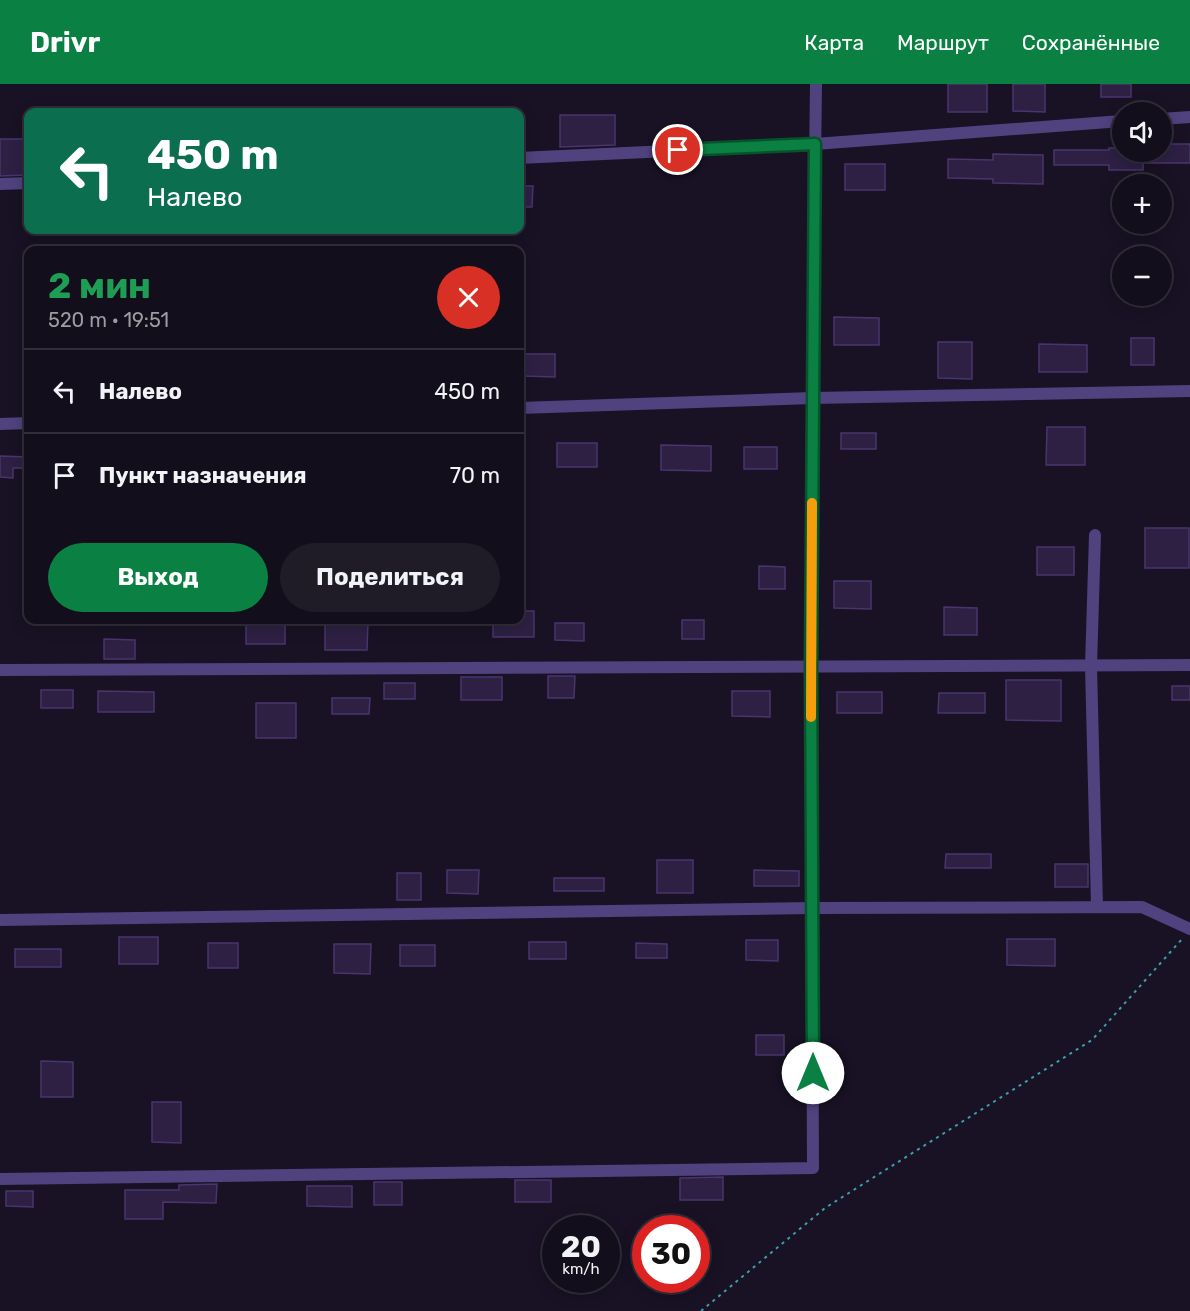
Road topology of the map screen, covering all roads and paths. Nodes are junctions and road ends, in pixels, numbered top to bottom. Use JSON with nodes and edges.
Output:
{"nodes":[{"id":1,"x":816,"y":84,"type":"edge"},
{"id":2,"x":1190,"y":117,"type":"edge"},
{"id":3,"x":1172,"y":118,"type":"edge"},
{"id":4,"x":1112,"y":123,"type":"edge"},
{"id":5,"x":815,"y":144,"type":"junction"},
{"id":6,"x":524,"y":158,"type":"edge"},
{"id":7,"x":24,"y":183,"type":"edge"},
{"id":8,"x":0,"y":184,"type":"edge"},
{"id":9,"x":1190,"y":391,"type":"edge"},
{"id":10,"x":812,"y":398,"type":"junction"},
{"id":11,"x":524,"y":408,"type":"edge"},
{"id":12,"x":24,"y":423,"type":"edge"},
{"id":13,"x":0,"y":424,"type":"edge"},
{"id":14,"x":1095,"y":535,"type":"dead end"},
{"id":15,"x":1190,"y":665,"type":"edge"},
{"id":16,"x":1091,"y":666,"type":"junction"},
{"id":17,"x":811,"y":667,"type":"junction"},
{"id":18,"x":0,"y":670,"type":"edge"},
{"id":19,"x":1097,"y":906,"type":"junction"},
{"id":20,"x":812,"y":908,"type":"junction"},
{"id":21,"x":0,"y":920,"type":"edge"},
{"id":22,"x":1186,"y":934,"type":"edge"},
{"id":23,"x":0,"y":1179,"type":"edge"},
{"id":24,"x":701,"y":1311,"type":"edge"}],
"edges":[{"from":1,"to":5,"type":"street"},
{"from":2,"to":3,"type":"street"},
{"from":4,"to":5,"type":"street"},
{"from":5,"to":6,"type":"street"},
{"from":5,"to":10,"type":"street"},
{"from":7,"to":8,"type":"street"},
{"from":9,"to":10,"type":"street"},
{"from":10,"to":11,"type":"street"},
{"from":10,"to":17,"type":"street"},
{"from":12,"to":13,"type":"street"},
{"from":14,"to":16,"type":"street"},
{"from":15,"to":16,"type":"street"},
{"from":16,"to":17,"type":"street"},
{"from":16,"to":19,"type":"street"},
{"from":17,"to":18,"type":"street"},
{"from":17,"to":20,"type":"street"},
{"from":19,"to":20,"type":"street"},
{"from":19,"to":22,"type":"street"},
{"from":20,"to":21,"type":"street"},
{"from":20,"to":23,"type":"street"},
{"from":22,"to":24,"type":"path"}]}
